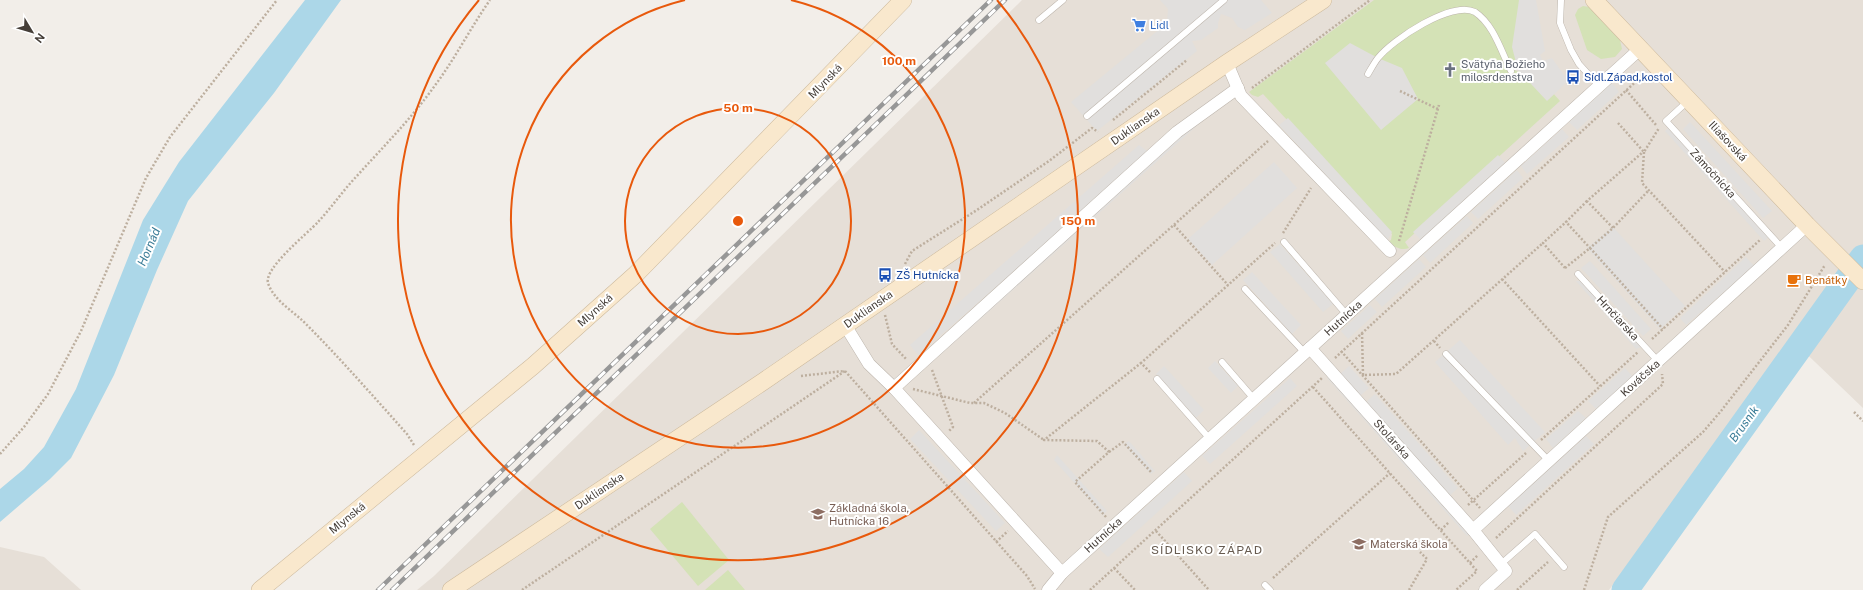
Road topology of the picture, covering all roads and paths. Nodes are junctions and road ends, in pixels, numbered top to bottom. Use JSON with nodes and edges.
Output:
{"nodes":[{"id":1,"x":277,"y":0,"type":"edge"},
{"id":2,"x":490,"y":0,"type":"edge"},
{"id":3,"x":903,"y":0,"type":"edge"},
{"id":4,"x":1063,"y":0,"type":"edge"},
{"id":5,"x":1224,"y":0,"type":"edge"},
{"id":6,"x":1323,"y":0,"type":"edge"},
{"id":7,"x":1370,"y":0,"type":"edge"},
{"id":8,"x":1560,"y":0,"type":"edge"},
{"id":9,"x":1594,"y":0,"type":"edge"},
{"id":10,"x":1039,"y":20,"type":"dead end"},
{"id":11,"x":1641,"y":48,"type":"junction"},
{"id":12,"x":1187,"y":60,"type":"dead end"},
{"id":13,"x":1535,"y":61,"type":"dead end"},
{"id":14,"x":1227,"y":63,"type":"junction"},
{"id":15,"x":1511,"y":71,"type":"joint"},
{"id":16,"x":1368,"y":74,"type":"dead end"},
{"id":17,"x":1644,"y":74,"type":"dead end"},
{"id":18,"x":1600,"y":87,"type":"junction"},
{"id":19,"x":1626,"y":90,"type":"junction"},
{"id":20,"x":1400,"y":91,"type":"dead end"},
{"id":21,"x":1239,"y":92,"type":"junction"},
{"id":22,"x":1689,"y":100,"type":"junction"},
{"id":23,"x":1439,"y":105,"type":"dead end"},
{"id":24,"x":1438,"y":109,"type":"junction"},
{"id":25,"x":1087,"y":116,"type":"dead end"},
{"id":26,"x":1666,"y":121,"type":"junction"},
{"id":27,"x":1109,"y":123,"type":"dead end"},
{"id":28,"x":1618,"y":123,"type":"dead end"},
{"id":29,"x":1103,"y":128,"type":"dead end"},
{"id":30,"x":1659,"y":128,"type":"junction"},
{"id":31,"x":1277,"y":134,"type":"junction"},
{"id":32,"x":1644,"y":152,"type":"junction"},
{"id":33,"x":1319,"y":178,"type":"junction"},
{"id":34,"x":1649,"y":190,"type":"junction"},
{"id":35,"x":1587,"y":201,"type":"junction"},
{"id":36,"x":1566,"y":222,"type":"junction"},
{"id":37,"x":1174,"y":225,"type":"junction"},
{"id":38,"x":1807,"y":225,"type":"junction"},
{"id":39,"x":1613,"y":228,"type":"junction"},
{"id":40,"x":1283,"y":240,"type":"junction"},
{"id":41,"x":1761,"y":240,"type":"dead end"},
{"id":42,"x":1542,"y":243,"type":"junction"},
{"id":43,"x":1590,"y":248,"type":"junction"},
{"id":44,"x":1782,"y":248,"type":"junction"},
{"id":45,"x":1393,"y":250,"type":"joint"},
{"id":46,"x":1833,"y":259,"type":"junction"},
{"id":47,"x":900,"y":267,"type":"dead end"},
{"id":48,"x":1725,"y":272,"type":"junction"},
{"id":49,"x":1578,"y":274,"type":"dead end"},
{"id":50,"x":1502,"y":279,"type":"junction"},
{"id":51,"x":1863,"y":282,"type":"edge"},
{"id":52,"x":1228,"y":285,"type":"junction"},
{"id":53,"x":1245,"y":289,"type":"dead end"},
{"id":54,"x":883,"y":307,"type":"dead end"},
{"id":55,"x":1347,"y":315,"type":"junction"},
{"id":56,"x":844,"y":325,"type":"junction"},
{"id":57,"x":1663,"y":329,"type":"junction"},
{"id":58,"x":1362,"y":332,"type":"junction"},
{"id":59,"x":1644,"y":346,"type":"junction"},
{"id":60,"x":1307,"y":351,"type":"junction"},
{"id":61,"x":1446,"y":354,"type":"dead end"},
{"id":62,"x":1222,"y":362,"type":"dead end"},
{"id":63,"x":1141,"y":363,"type":"junction"},
{"id":64,"x":1660,"y":366,"type":"junction"},
{"id":65,"x":931,"y":367,"type":"dead end"},
{"id":66,"x":914,"y":369,"type":"junction"},
{"id":67,"x":1329,"y":370,"type":"junction"},
{"id":68,"x":845,"y":371,"type":"junction"},
{"id":69,"x":1362,"y":375,"type":"junction"},
{"id":70,"x":794,"y":376,"type":"dead end"},
{"id":71,"x":1157,"y":379,"type":"joint"},
{"id":72,"x":1600,"y":386,"type":"junction"},
{"id":73,"x":1313,"y":387,"type":"junction"},
{"id":74,"x":894,"y":388,"type":"junction"},
{"id":75,"x":912,"y":389,"type":"dead end"},
{"id":76,"x":941,"y":396,"type":"junction"},
{"id":77,"x":1254,"y":399,"type":"junction"},
{"id":78,"x":974,"y":403,"type":"junction"},
{"id":79,"x":1854,"y":412,"type":"dead end"},
{"id":80,"x":1863,"y":420,"type":"edge"},
{"id":81,"x":945,"y":434,"type":"dead end"},
{"id":82,"x":1210,"y":439,"type":"junction"},
{"id":83,"x":1044,"y":440,"type":"junction"},
{"id":84,"x":1535,"y":445,"type":"junction"},
{"id":85,"x":1109,"y":452,"type":"junction"},
{"id":86,"x":0,"y":454,"type":"edge"},
{"id":87,"x":421,"y":458,"type":"junction"},
{"id":88,"x":1549,"y":461,"type":"junction"},
{"id":89,"x":1390,"y":473,"type":"junction"},
{"id":90,"x":1155,"y":476,"type":"dead end"},
{"id":91,"x":1473,"y":501,"type":"junction"},
{"id":92,"x":1458,"y":514,"type":"junction"},
{"id":93,"x":1488,"y":517,"type":"junction"},
{"id":94,"x":1108,"y":519,"type":"dead end"},
{"id":95,"x":1156,"y":530,"type":"junction"},
{"id":96,"x":1473,"y":530,"type":"junction"},
{"id":97,"x":1501,"y":532,"type":"junction"},
{"id":98,"x":1487,"y":547,"type":"junction"},
{"id":99,"x":1420,"y":552,"type":"dead end"},
{"id":100,"x":1554,"y":557,"type":"junction"},
{"id":101,"x":1470,"y":563,"type":"junction"},
{"id":102,"x":1501,"y":564,"type":"junction"},
{"id":103,"x":1564,"y":567,"type":"dead end"},
{"id":104,"x":1114,"y":568,"type":"junction"},
{"id":105,"x":1062,"y":573,"type":"junction"},
{"id":106,"x":1265,"y":585,"type":"joint"},
{"id":107,"x":260,"y":590,"type":"edge"},
{"id":108,"x":452,"y":590,"type":"edge"},
{"id":109,"x":522,"y":590,"type":"edge"},
{"id":110,"x":1033,"y":590,"type":"edge"},
{"id":111,"x":1048,"y":590,"type":"edge"},
{"id":112,"x":1090,"y":590,"type":"edge"},
{"id":113,"x":1135,"y":590,"type":"edge"},
{"id":114,"x":1209,"y":590,"type":"edge"},
{"id":115,"x":1270,"y":590,"type":"edge"},
{"id":116,"x":1409,"y":590,"type":"edge"},
{"id":117,"x":1456,"y":590,"type":"edge"},
{"id":118,"x":1485,"y":590,"type":"edge"},
{"id":119,"x":1517,"y":590,"type":"edge"},
{"id":120,"x":1584,"y":590,"type":"edge"}],
"edges":[{"from":1,"to":86,"type":"path"},
{"from":2,"to":87,"type":"path"},
{"from":3,"to":87,"type":"street","name":"Mlynská"},
{"from":4,"to":10,"type":"lane"},
{"from":5,"to":25,"type":"lane"},
{"from":6,"to":14,"type":"street","name":"Duklianska"},
{"from":7,"to":21,"type":"path"},
{"from":8,"to":18,"type":"lane"},
{"from":9,"to":11,"type":"street","name":"Iliašovská"},
{"from":11,"to":18,"type":"street","name":"Hutnícka"},
{"from":11,"to":22,"type":"street","name":"Iliašovská"},
{"from":12,"to":27,"type":"path"},
{"from":13,"to":15,"type":"path"},
{"from":14,"to":21,"type":"street"},
{"from":14,"to":56,"type":"street","name":"Duklianska"},
{"from":15,"to":16,"type":"lane"},
{"from":17,"to":19,"type":"path"},
{"from":18,"to":55,"type":"street","name":"Hutnícka"},
{"from":19,"to":30,"type":"path"},
{"from":19,"to":58,"type":"path"},
{"from":20,"to":24,"type":"path"},
{"from":21,"to":31,"type":"street"},
{"from":21,"to":66,"type":"street"},
{"from":22,"to":26,"type":"lane"},
{"from":22,"to":38,"type":"street","name":"Iliašovská"},
{"from":23,"to":24,"type":"path"},
{"from":24,"to":45,"type":"path"},
{"from":26,"to":30,"type":"path"},
{"from":26,"to":44,"type":"lane","name":"Zámočnícka"},
{"from":28,"to":32,"type":"path"},
{"from":29,"to":47,"type":"path"},
{"from":30,"to":32,"type":"path"},
{"from":31,"to":33,"type":"street"},
{"from":31,"to":37,"type":"path"},
{"from":32,"to":34,"type":"path"},
{"from":32,"to":35,"type":"path"},
{"from":33,"to":40,"type":"path"},
{"from":33,"to":45,"type":"street"},
{"from":34,"to":39,"type":"path"},
{"from":34,"to":48,"type":"path"},
{"from":35,"to":36,"type":"path"},
{"from":35,"to":39,"type":"path"},
{"from":36,"to":42,"type":"path"},
{"from":36,"to":43,"type":"path"},
{"from":37,"to":52,"type":"path"},
{"from":37,"to":78,"type":"path"},
{"from":38,"to":44,"type":"street","name":"Kováčska"},
{"from":38,"to":46,"type":"street","name":"Iliašovská"},
{"from":39,"to":43,"type":"path"},
{"from":40,"to":52,"type":"path"},
{"from":40,"to":55,"type":"lane"},
{"from":41,"to":48,"type":"path"},
{"from":42,"to":43,"type":"path"},
{"from":42,"to":50,"type":"path"},
{"from":43,"to":57,"type":"path"},
{"from":44,"to":64,"type":"street","name":"Kováčska"},
{"from":46,"to":51,"type":"street","name":"Iliašovská"},
{"from":46,"to":120,"type":"path"},
{"from":48,"to":57,"type":"path"},
{"from":49,"to":59,"type":"lane","name":"Hrnčiarska"},
{"from":50,"to":69,"type":"path"},
{"from":50,"to":72,"type":"path"},
{"from":52,"to":63,"type":"path"},
{"from":53,"to":60,"type":"lane"},
{"from":54,"to":66,"type":"path"},
{"from":55,"to":60,"type":"street","name":"Hutnícka"},
{"from":56,"to":74,"type":"street"},
{"from":56,"to":108,"type":"street","name":"Duklianska"},
{"from":57,"to":59,"type":"path"},
{"from":58,"to":69,"type":"path"},
{"from":58,"to":69,"type":"path"},
{"from":59,"to":64,"type":"lane","name":"Hrnčiarska"},
{"from":59,"to":72,"type":"path"},
{"from":60,"to":67,"type":"street","name":"Stolárska"},
{"from":60,"to":77,"type":"street","name":"Hutnícka"},
{"from":61,"to":84,"type":"lane"},
{"from":62,"to":77,"type":"lane"},
{"from":63,"to":71,"type":"path"},
{"from":63,"to":83,"type":"path"},
{"from":64,"to":88,"type":"street","name":"Kováčska"},
{"from":64,"to":97,"type":"path"},
{"from":65,"to":76,"type":"path"},
{"from":66,"to":74,"type":"street"},
{"from":67,"to":73,"type":"path"},
{"from":67,"to":92,"type":"street","name":"Stolárska"},
{"from":68,"to":70,"type":"path"},
{"from":68,"to":109,"type":"path"},
{"from":68,"to":110,"type":"path"},
{"from":69,"to":91,"type":"path"},
{"from":71,"to":82,"type":"lane"},
{"from":72,"to":84,"type":"path"},
{"from":73,"to":89,"type":"path"},
{"from":73,"to":95,"type":"path"},
{"from":74,"to":105,"type":"street"},
{"from":75,"to":76,"type":"path"},
{"from":76,"to":78,"type":"path"},
{"from":76,"to":81,"type":"path"},
{"from":77,"to":82,"type":"street","name":"Hutnícka"},
{"from":78,"to":83,"type":"path"},
{"from":79,"to":80,"type":"path"},
{"from":82,"to":105,"type":"street","name":"Hutnícka"},
{"from":83,"to":85,"type":"path"},
{"from":84,"to":88,"type":"lane"},
{"from":84,"to":91,"type":"path"},
{"from":85,"to":90,"type":"path"},
{"from":85,"to":94,"type":"path"},
{"from":87,"to":107,"type":"street","name":"Mlynská"},
{"from":88,"to":93,"type":"street","name":"Kováčska"},
{"from":89,"to":101,"type":"path"},
{"from":89,"to":106,"type":"path"},
{"from":91,"to":92,"type":"path"},
{"from":91,"to":93,"type":"path"},
{"from":92,"to":96,"type":"street","name":"Stolárska"},
{"from":93,"to":96,"type":"street","name":"Kováčska"},
{"from":93,"to":97,"type":"path"},
{"from":95,"to":104,"type":"path"},
{"from":95,"to":114,"type":"path"},
{"from":96,"to":98,"type":"street","name":"Stolárska"},
{"from":97,"to":98,"type":"path"},
{"from":98,"to":101,"type":"path"},
{"from":98,"to":102,"type":"street","name":"Stolárska"},
{"from":99,"to":116,"type":"path"},
{"from":100,"to":102,"type":"lane"},
{"from":100,"to":103,"type":"lane"},
{"from":100,"to":119,"type":"path"},
{"from":101,"to":117,"type":"path"},
{"from":102,"to":118,"type":"street"},
{"from":104,"to":112,"type":"path"},
{"from":104,"to":113,"type":"path"},
{"from":105,"to":111,"type":"street","name":"Hutnícka"},
{"from":106,"to":115,"type":"lane"}]}
